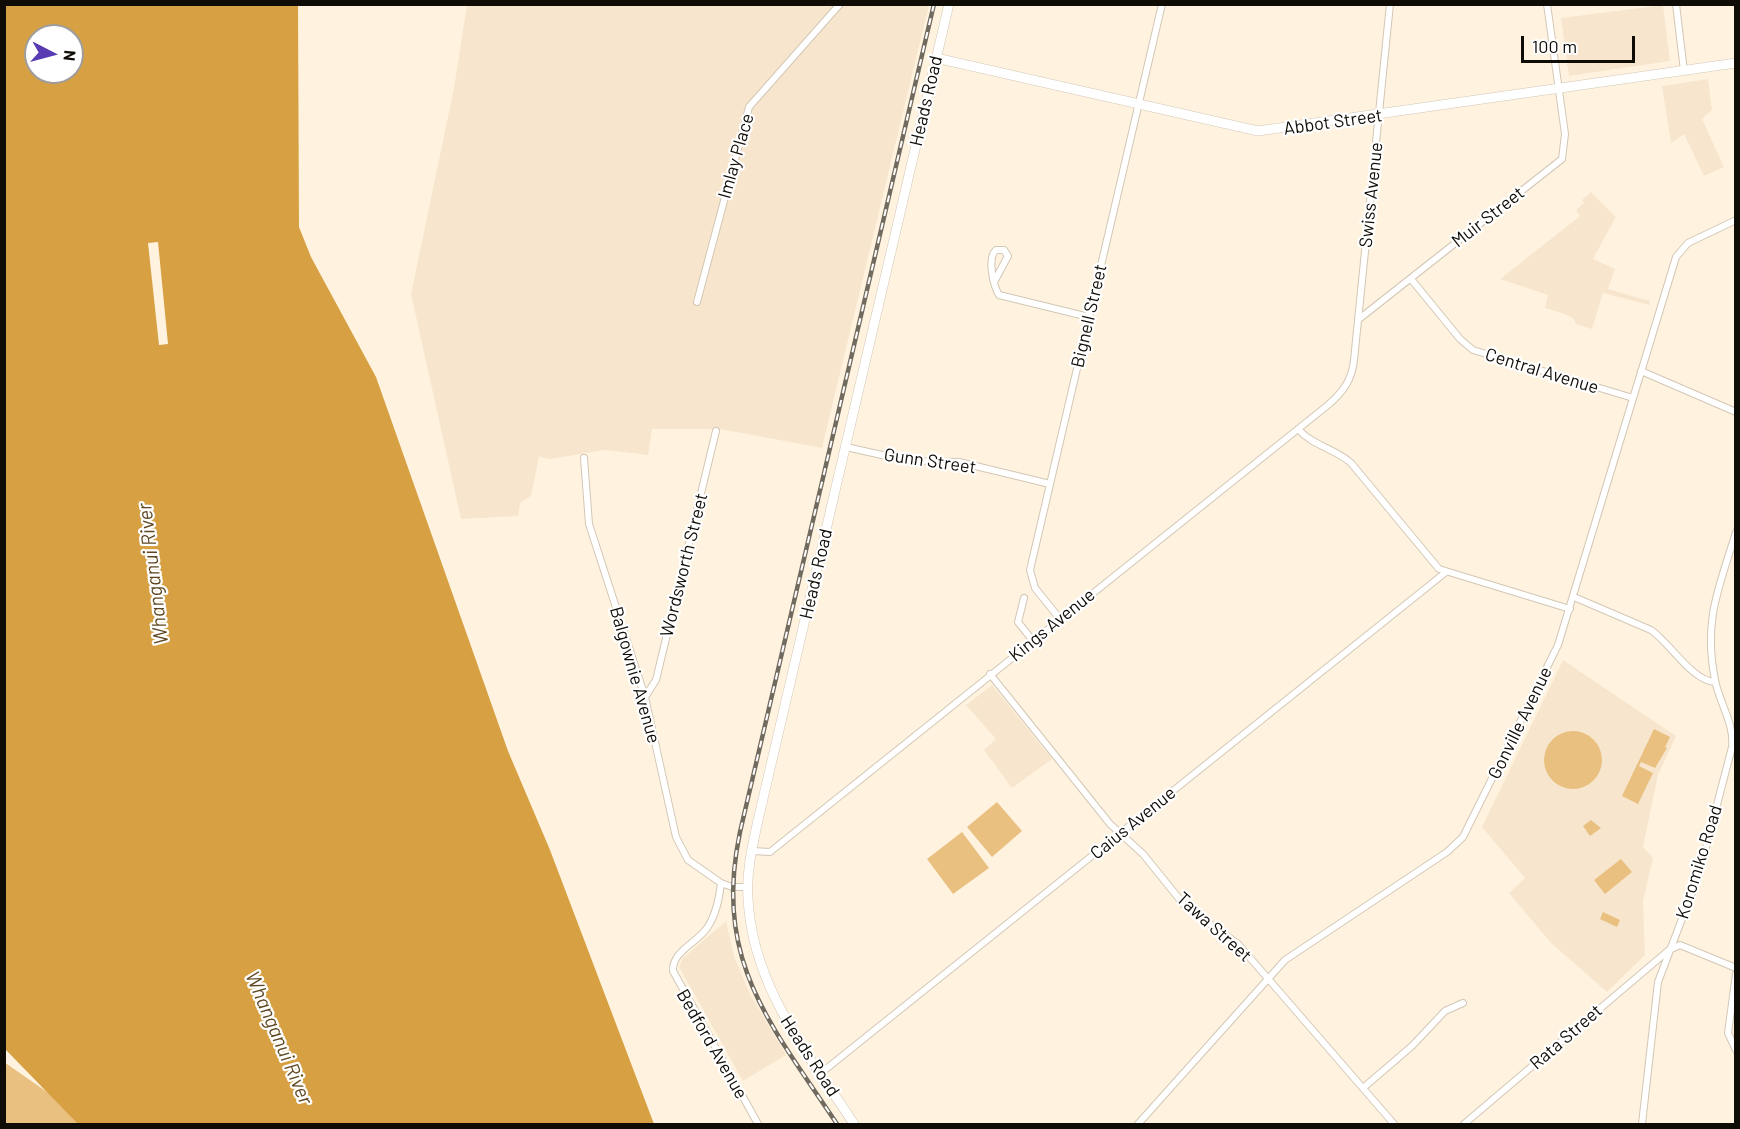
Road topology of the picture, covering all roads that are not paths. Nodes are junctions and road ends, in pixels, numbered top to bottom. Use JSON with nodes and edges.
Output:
{"nodes":[{"id":1,"x":840,"y":4,"type":"edge"},
{"id":2,"x":949,"y":4,"type":"edge"},
{"id":3,"x":1162,"y":4,"type":"edge"},
{"id":4,"x":1390,"y":4,"type":"edge"},
{"id":5,"x":1548,"y":4,"type":"edge"},
{"id":6,"x":1676,"y":4,"type":"edge"},
{"id":7,"x":936,"y":58,"type":"junction"},
{"id":8,"x":1736,"y":63,"type":"edge"},
{"id":9,"x":1684,"y":71,"type":"junction"},
{"id":10,"x":1559,"y":89,"type":"junction"},
{"id":11,"x":1138,"y":105,"type":"junction"},
{"id":12,"x":1379,"y":115,"type":"junction"},
{"id":13,"x":1736,"y":220,"type":"edge"},
{"id":14,"x":1411,"y":279,"type":"junction"},
{"id":15,"x":994,"y":282,"type":"junction"},
{"id":16,"x":697,"y":302,"type":"dead end"},
{"id":17,"x":1089,"y":317,"type":"junction"},
{"id":18,"x":1359,"y":319,"type":"junction"},
{"id":19,"x":1641,"y":371,"type":"junction"},
{"id":20,"x":1347,"y":384,"type":"joint"},
{"id":21,"x":1633,"y":398,"type":"junction"},
{"id":22,"x":1736,"y":412,"type":"edge"},
{"id":23,"x":1298,"y":429,"type":"junction"},
{"id":24,"x":716,"y":431,"type":"dead end"},
{"id":25,"x":846,"y":447,"type":"junction"},
{"id":26,"x":584,"y":458,"type":"dead end"},
{"id":27,"x":1050,"y":484,"type":"junction"},
{"id":28,"x":1736,"y":532,"type":"edge"},
{"id":29,"x":1446,"y":572,"type":"junction"},
{"id":30,"x":1574,"y":597,"type":"junction"},
{"id":31,"x":1023,"y":598,"type":"dead end"},
{"id":32,"x":1570,"y":609,"type":"junction"},
{"id":33,"x":1060,"y":619,"type":"junction"},
{"id":34,"x":1033,"y":641,"type":"junction"},
{"id":35,"x":990,"y":674,"type":"junction"},
{"id":36,"x":1715,"y":682,"type":"junction"},
{"id":37,"x":645,"y":697,"type":"junction"},
{"id":38,"x":1734,"y":747,"type":"edge"},
{"id":39,"x":1119,"y":834,"type":"junction"},
{"id":40,"x":752,"y":851,"type":"junction"},
{"id":41,"x":721,"y":883,"type":"junction"},
{"id":42,"x":748,"y":887,"type":"junction"},
{"id":43,"x":1670,"y":950,"type":"junction"},
{"id":44,"x":1736,"y":968,"type":"edge"},
{"id":45,"x":1736,"y":974,"type":"edge"},
{"id":46,"x":1268,"y":978,"type":"junction"},
{"id":47,"x":1463,"y":1002,"type":"dead end"},
{"id":48,"x":1736,"y":1050,"type":"edge"},
{"id":49,"x":821,"y":1073,"type":"junction"},
{"id":50,"x":1363,"y":1088,"type":"junction"},
{"id":51,"x":758,"y":1125,"type":"edge"},
{"id":52,"x":854,"y":1125,"type":"edge"},
{"id":53,"x":1138,"y":1125,"type":"edge"},
{"id":54,"x":1394,"y":1125,"type":"edge"},
{"id":55,"x":1464,"y":1125,"type":"edge"},
{"id":56,"x":1642,"y":1125,"type":"edge"}],
"edges":[{"from":1,"to":16,"type":"street","name":"Imlay Place"},
{"from":2,"to":7,"type":"main road","name":"Heads Road"},
{"from":3,"to":11,"type":"street","name":"Bignell Street"},
{"from":4,"to":12,"type":"street","name":"Swiss Avenue"},
{"from":5,"to":10,"type":"street"},
{"from":6,"to":9,"type":"street"},
{"from":7,"to":11,"type":"main road","name":"Abbot Street"},
{"from":7,"to":25,"type":"main road","name":"Heads Road"},
{"from":8,"to":9,"type":"main road","name":"Abbot Street"},
{"from":9,"to":10,"type":"main road","name":"Abbot Street"},
{"from":10,"to":12,"type":"main road","name":"Abbot Street"},
{"from":10,"to":14,"type":"street","name":"Muir Street"},
{"from":11,"to":12,"type":"main road","name":"Abbot Street"},
{"from":11,"to":17,"type":"street","name":"Bignell Street"},
{"from":12,"to":18,"type":"street","name":"Swiss Avenue"},
{"from":13,"to":19,"type":"street","name":"Gonville Avenue"},
{"from":14,"to":18,"type":"street","name":"Muir Street"},
{"from":14,"to":21,"type":"street","name":"Central Avenue"},
{"from":15,"to":15,"type":"street"},
{"from":15,"to":17,"type":"street"},
{"from":17,"to":27,"type":"street","name":"Bignell Street"},
{"from":18,"to":20,"type":"street","name":"Swiss Avenue"},
{"from":19,"to":21,"type":"street","name":"Gonville Avenue"},
{"from":19,"to":22,"type":"street"},
{"from":20,"to":23,"type":"street","name":"Kings Avenue"},
{"from":21,"to":30,"type":"street","name":"Gonville Avenue"},
{"from":23,"to":29,"type":"street"},
{"from":23,"to":33,"type":"street","name":"Kings Avenue"},
{"from":24,"to":37,"type":"street","name":"Wordsworth Street"},
{"from":25,"to":27,"type":"street","name":"Gunn Street"},
{"from":25,"to":40,"type":"main road","name":"Heads Road"},
{"from":26,"to":37,"type":"street","name":"Balgownie Avenue"},
{"from":27,"to":33,"type":"street","name":"Bignell Street"},
{"from":28,"to":36,"type":"street","name":"Koromiko Road"},
{"from":29,"to":32,"type":"street"},
{"from":29,"to":39,"type":"street","name":"Caius Avenue"},
{"from":30,"to":32,"type":"street","name":"Gonville Avenue"},
{"from":30,"to":36,"type":"street"},
{"from":31,"to":34,"type":"street"},
{"from":32,"to":46,"type":"street","name":"Gonville Avenue"},
{"from":33,"to":34,"type":"street","name":"Kings Avenue"},
{"from":34,"to":35,"type":"street","name":"Kings Avenue"},
{"from":35,"to":39,"type":"street","name":"Tawa Street"},
{"from":35,"to":40,"type":"street","name":"Kings Avenue"},
{"from":36,"to":38,"type":"street","name":"Koromiko Road"},
{"from":37,"to":41,"type":"street","name":"Balgownie Avenue"},
{"from":38,"to":43,"type":"street","name":"Koromiko Road"},
{"from":39,"to":46,"type":"street","name":"Tawa Street"},
{"from":39,"to":49,"type":"street","name":"Caius Avenue"},
{"from":40,"to":42,"type":"main road","name":"Heads Road"},
{"from":41,"to":42,"type":"street","name":"Balgownie Avenue"},
{"from":41,"to":51,"type":"street","name":"Bedford Avenue"},
{"from":42,"to":49,"type":"main road","name":"Heads Road"},
{"from":43,"to":44,"type":"street"},
{"from":43,"to":55,"type":"street","name":"Rata Street"},
{"from":43,"to":56,"type":"street","name":"Koromiko Road"},
{"from":45,"to":48,"type":"street"},
{"from":46,"to":50,"type":"street","name":"Tawa Street"},
{"from":46,"to":53,"type":"street","name":"Gonville Avenue"},
{"from":47,"to":50,"type":"street"},
{"from":49,"to":52,"type":"main road","name":"Heads Road"},
{"from":50,"to":54,"type":"street","name":"Tawa Street"}]}
